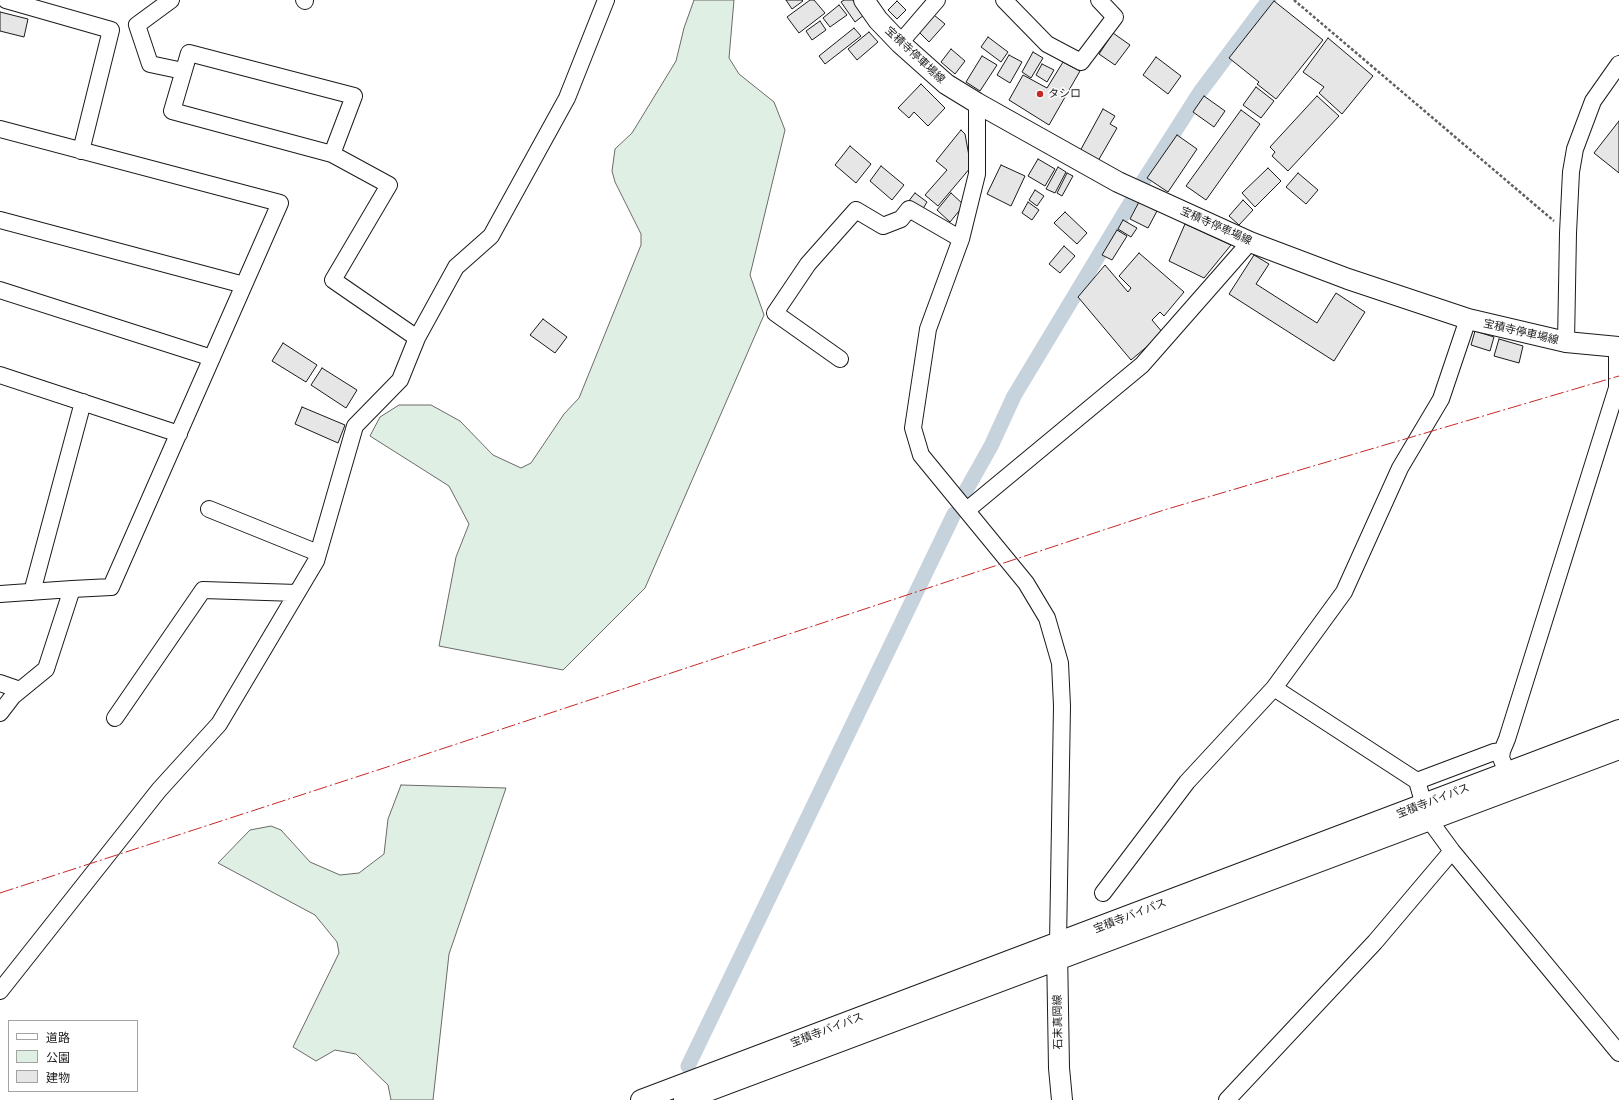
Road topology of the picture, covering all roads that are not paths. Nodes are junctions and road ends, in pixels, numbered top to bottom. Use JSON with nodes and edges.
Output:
{"nodes":[{"id":1,"x":6,"y":0,"type":"edge"},
{"id":2,"x":171,"y":0,"type":"edge"},
{"id":3,"x":606,"y":0,"type":"edge"},
{"id":4,"x":864,"y":0,"type":"edge"},
{"id":5,"x":937,"y":0,"type":"edge"},
{"id":6,"x":1004,"y":0,"type":"edge"},
{"id":7,"x":1099,"y":0,"type":"edge"},
{"id":8,"x":900,"y":43,"type":"junction"},
{"id":9,"x":1619,"y":64,"type":"edge"},
{"id":10,"x":183,"y":71,"type":"junction"},
{"id":11,"x":977,"y":104,"type":"junction"},
{"id":12,"x":0,"y":129,"type":"edge"},
{"id":13,"x":81,"y":151,"type":"junction"},
{"id":14,"x":332,"y":154,"type":"junction"},
{"id":15,"x":0,"y":220,"type":"edge"},
{"id":16,"x":961,"y":239,"type":"junction"},
{"id":17,"x":1250,"y":242,"type":"junction"},
{"id":18,"x":244,"y":285,"type":"junction"},
{"id":19,"x":0,"y":290,"type":"edge"},
{"id":20,"x":1468,"y":319,"type":"junction"},
{"id":21,"x":417,"y":338,"type":"junction"},
{"id":22,"x":1566,"y":342,"type":"junction"},
{"id":23,"x":1618,"y":347,"type":"edge"},
{"id":24,"x":212,"y":358,"type":"junction"},
{"id":25,"x":840,"y":359,"type":"dead end"},
{"id":26,"x":0,"y":375,"type":"edge"},
{"id":27,"x":83,"y":402,"type":"junction"},
{"id":28,"x":178,"y":434,"type":"junction"},
{"id":29,"x":209,"y":509,"type":"dead end"},
{"id":30,"x":967,"y":510,"type":"junction"},
{"id":31,"x":318,"y":553,"type":"junction"},
{"id":32,"x":72,"y":589,"type":"junction"},
{"id":33,"x":32,"y":592,"type":"junction"},
{"id":34,"x":297,"y":593,"type":"junction"},
{"id":35,"x":0,"y":594,"type":"edge"},
{"id":36,"x":0,"y":683,"type":"edge"},
{"id":37,"x":1274,"y":688,"type":"junction"},
{"id":38,"x":20,"y":690,"type":"junction"},
{"id":39,"x":0,"y":713,"type":"edge"},
{"id":40,"x":115,"y":718,"type":"dead end"},
{"id":41,"x":1619,"y":730,"type":"edge"},
{"id":42,"x":1619,"y":749,"type":"edge"},
{"id":43,"x":1502,"y":751,"type":"junction"},
{"id":44,"x":1507,"y":772,"type":"junction"},
{"id":45,"x":1417,"y":782,"type":"junction"},
{"id":46,"x":1427,"y":813,"type":"junction"},
{"id":47,"x":1452,"y":851,"type":"junction"},
{"id":48,"x":1103,"y":893,"type":"dead end"},
{"id":49,"x":1057,"y":952,"type":"junction"},
{"id":50,"x":0,"y":992,"type":"edge"},
{"id":51,"x":1619,"y":1053,"type":"edge"},
{"id":52,"x":641,"y":1100,"type":"edge"},
{"id":53,"x":684,"y":1100,"type":"edge"},
{"id":54,"x":1062,"y":1100,"type":"edge"},
{"id":55,"x":1227,"y":1100,"type":"edge"}],
"edges":[{"from":1,"to":13,"type":"street"},
{"from":2,"to":10,"type":"street"},
{"from":3,"to":21,"type":"street"},
{"from":4,"to":8,"type":"main road","name":"宝積寺停車場線"},
{"from":5,"to":8,"type":"street"},
{"from":6,"to":7,"type":"street"},
{"from":8,"to":11,"type":"main road","name":"宝積寺停車場線"},
{"from":9,"to":22,"type":"street"},
{"from":10,"to":14,"type":"street"},
{"from":10,"to":14,"type":"street"},
{"from":11,"to":16,"type":"street"},
{"from":11,"to":17,"type":"main road","name":"宝積寺停車場線"},
{"from":12,"to":13,"type":"street"},
{"from":13,"to":18,"type":"street"},
{"from":14,"to":21,"type":"street"},
{"from":15,"to":18,"type":"street"},
{"from":16,"to":25,"type":"street"},
{"from":16,"to":30,"type":"street"},
{"from":17,"to":20,"type":"main road","name":"宝積寺停車場線"},
{"from":17,"to":30,"type":"street"},
{"from":18,"to":24,"type":"street"},
{"from":19,"to":24,"type":"street"},
{"from":20,"to":22,"type":"main road","name":"宝積寺停車場線"},
{"from":20,"to":37,"type":"street"},
{"from":21,"to":31,"type":"street"},
{"from":22,"to":23,"type":"main road","name":"宝積寺停車場線"},
{"from":23,"to":43,"type":"street"},
{"from":24,"to":28,"type":"street"},
{"from":26,"to":27,"type":"street"},
{"from":27,"to":28,"type":"street"},
{"from":27,"to":33,"type":"street"},
{"from":28,"to":32,"type":"street"},
{"from":29,"to":31,"type":"street"},
{"from":30,"to":49,"type":"street"},
{"from":31,"to":34,"type":"street"},
{"from":32,"to":33,"type":"street"},
{"from":32,"to":38,"type":"street"},
{"from":33,"to":35,"type":"street"},
{"from":34,"to":40,"type":"street"},
{"from":34,"to":50,"type":"street"},
{"from":36,"to":38,"type":"street"},
{"from":37,"to":45,"type":"street"},
{"from":37,"to":48,"type":"street"},
{"from":38,"to":39,"type":"street"},
{"from":41,"to":44,"type":"main road","name":"宝積寺バイパス"},
{"from":42,"to":46,"type":"main road","name":"宝積寺バイパス"},
{"from":43,"to":44,"type":"street"},
{"from":43,"to":45,"type":"street"},
{"from":44,"to":46,"type":"main road","name":"宝積寺バイパス"},
{"from":45,"to":46,"type":"street"},
{"from":46,"to":47,"type":"street"},
{"from":46,"to":49,"type":"main road","name":"宝積寺バイパス"},
{"from":47,"to":51,"type":"street"},
{"from":47,"to":55,"type":"street"},
{"from":49,"to":52,"type":"main road","name":"宝積寺バイパス"},
{"from":49,"to":53,"type":"main road","name":"宝積寺バイパス"},
{"from":49,"to":54,"type":"main road","name":"石末真岡線"}]}
